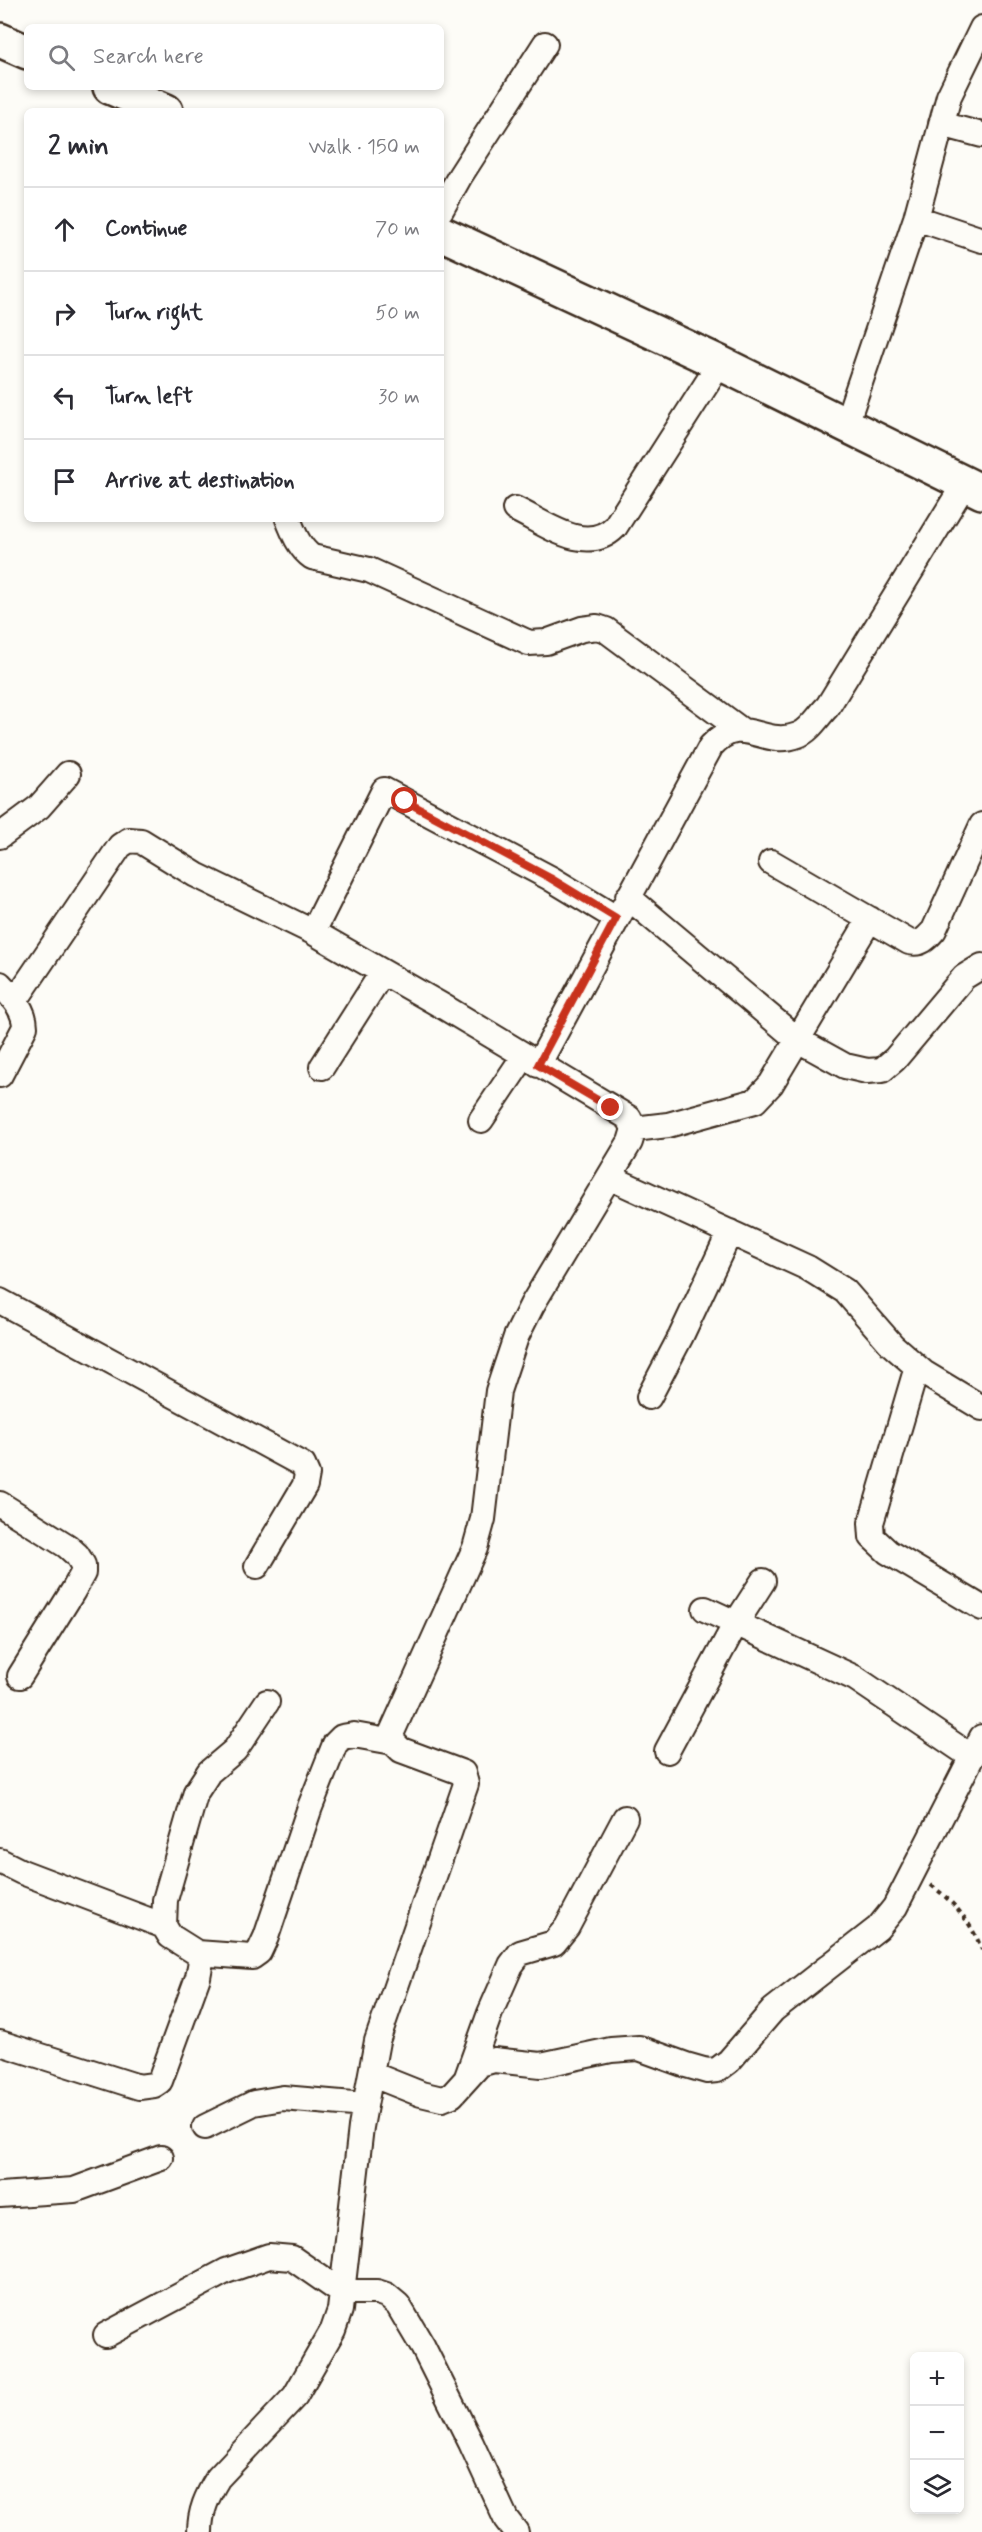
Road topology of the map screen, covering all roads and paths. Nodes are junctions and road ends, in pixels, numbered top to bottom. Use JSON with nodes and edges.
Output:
{"nodes":[{"id":1,"x":982,"y":28,"type":"edge"},
{"id":2,"x":0,"y":40,"type":"edge"},
{"id":3,"x":545,"y":44,"type":"dead end"},
{"id":4,"x":24,"y":51,"type":"edge"},
{"id":5,"x":117,"y":90,"type":"edge"},
{"id":6,"x":159,"y":108,"type":"edge"},
{"id":7,"x":941,"y":124,"type":"junction"},
{"id":8,"x":982,"y":135,"type":"edge"},
{"id":9,"x":444,"y":205,"type":"edge"},
{"id":10,"x":916,"y":218,"type":"junction"},
{"id":11,"x":444,"y":234,"type":"edge"},
{"id":12,"x":982,"y":240,"type":"edge"},
{"id":13,"x":720,"y":363,"type":"junction"},
{"id":14,"x":846,"y":424,"type":"junction"},
{"id":15,"x":974,"y":488,"type":"edge"},
{"id":16,"x":515,"y":509,"type":"dead end"},
{"id":17,"x":289,"y":522,"type":"edge"},
{"id":18,"x":741,"y":730,"type":"junction"},
{"id":19,"x":68,"y":774,"type":"dead end"},
{"id":20,"x":982,"y":825,"type":"edge"},
{"id":21,"x":0,"y":836,"type":"edge"},
{"id":22,"x":771,"y":862,"type":"dead end"},
{"id":23,"x":628,"y":897,"type":"junction"},
{"id":24,"x":616,"y":918,"type":"junction"},
{"id":25,"x":870,"y":920,"type":"junction"},
{"id":26,"x":313,"y":932,"type":"junction"},
{"id":27,"x":982,"y":966,"type":"edge"},
{"id":28,"x":382,"y":973,"type":"junction"},
{"id":29,"x":8,"y":992,"type":"edge"},
{"id":30,"x":798,"y":1040,"type":"junction"},
{"id":31,"x":531,"y":1061,"type":"junction"},
{"id":32,"x":322,"y":1067,"type":"dead end"},
{"id":33,"x":0,"y":1075,"type":"edge"},
{"id":34,"x":481,"y":1120,"type":"dead end"},
{"id":35,"x":634,"y":1129,"type":"junction"},
{"id":36,"x":609,"y":1177,"type":"junction"},
{"id":37,"x":730,"y":1232,"type":"junction"},
{"id":38,"x":0,"y":1301,"type":"edge"},
{"id":39,"x":916,"y":1367,"type":"junction"},
{"id":40,"x":649,"y":1397,"type":"dead end"},
{"id":41,"x":982,"y":1407,"type":"edge"},
{"id":42,"x":0,"y":1504,"type":"edge"},
{"id":43,"x":257,"y":1566,"type":"dead end"},
{"id":44,"x":763,"y":1581,"type":"dead end"},
{"id":45,"x":982,"y":1608,"type":"edge"},
{"id":46,"x":705,"y":1609,"type":"dead end"},
{"id":47,"x":736,"y":1623,"type":"junction"},
{"id":48,"x":20,"y":1676,"type":"dead end"},
{"id":49,"x":267,"y":1702,"type":"dead end"},
{"id":50,"x":393,"y":1742,"type":"junction"},
{"id":51,"x":977,"y":1747,"type":"edge"},
{"id":52,"x":667,"y":1751,"type":"dead end"},
{"id":53,"x":625,"y":1818,"type":"dead end"},
{"id":54,"x":0,"y":1861,"type":"edge"},
{"id":55,"x":914,"y":1872,"type":"junction"},
{"id":56,"x":164,"y":1926,"type":"junction"},
{"id":57,"x":982,"y":1950,"type":"edge"},
{"id":58,"x":196,"y":1953,"type":"junction"},
{"id":59,"x":0,"y":2043,"type":"edge"},
{"id":60,"x":371,"y":2074,"type":"junction"},
{"id":61,"x":465,"y":2082,"type":"junction"},
{"id":62,"x":363,"y":2116,"type":"junction"},
{"id":63,"x":205,"y":2127,"type":"dead end"},
{"id":64,"x":161,"y":2158,"type":"dead end"},
{"id":65,"x":0,"y":2195,"type":"edge"},
{"id":66,"x":342,"y":2283,"type":"junction"},
{"id":67,"x":106,"y":2335,"type":"dead end"},
{"id":68,"x":200,"y":2532,"type":"edge"},
{"id":69,"x":516,"y":2532,"type":"edge"}],
"edges":[{"from":1,"to":7,"type":"street"},
{"from":2,"to":4,"type":"street"},
{"from":3,"to":9,"type":"street"},
{"from":5,"to":6,"type":"street"},
{"from":7,"to":8,"type":"street"},
{"from":7,"to":10,"type":"street"},
{"from":10,"to":12,"type":"street"},
{"from":10,"to":14,"type":"street"},
{"from":11,"to":13,"type":"street"},
{"from":13,"to":14,"type":"street"},
{"from":13,"to":16,"type":"street"},
{"from":14,"to":15,"type":"street"},
{"from":15,"to":18,"type":"street"},
{"from":17,"to":18,"type":"street"},
{"from":18,"to":23,"type":"street"},
{"from":19,"to":21,"type":"street"},
{"from":20,"to":25,"type":"street"},
{"from":22,"to":25,"type":"street"},
{"from":23,"to":24,"type":"street"},
{"from":23,"to":30,"type":"street"},
{"from":24,"to":26,"type":"street"},
{"from":24,"to":31,"type":"street"},
{"from":25,"to":30,"type":"street"},
{"from":26,"to":28,"type":"street"},
{"from":26,"to":29,"type":"street"},
{"from":27,"to":30,"type":"street"},
{"from":28,"to":31,"type":"street"},
{"from":28,"to":32,"type":"street"},
{"from":29,"to":33,"type":"street"},
{"from":30,"to":35,"type":"street"},
{"from":31,"to":34,"type":"street"},
{"from":31,"to":35,"type":"street"},
{"from":35,"to":36,"type":"street"},
{"from":36,"to":37,"type":"street"},
{"from":36,"to":50,"type":"street"},
{"from":37,"to":39,"type":"street"},
{"from":37,"to":40,"type":"street"},
{"from":38,"to":43,"type":"street"},
{"from":39,"to":41,"type":"street"},
{"from":39,"to":45,"type":"street"},
{"from":42,"to":48,"type":"street"},
{"from":44,"to":47,"type":"street"},
{"from":46,"to":47,"type":"street"},
{"from":47,"to":51,"type":"street"},
{"from":47,"to":52,"type":"street"},
{"from":49,"to":56,"type":"street"},
{"from":50,"to":58,"type":"street"},
{"from":50,"to":60,"type":"street"},
{"from":51,"to":55,"type":"street"},
{"from":53,"to":61,"type":"street"},
{"from":54,"to":56,"type":"street"},
{"from":55,"to":57,"type":"path"},
{"from":55,"to":61,"type":"street"},
{"from":56,"to":58,"type":"street"},
{"from":58,"to":59,"type":"street"},
{"from":60,"to":61,"type":"street"},
{"from":60,"to":62,"type":"street"},
{"from":62,"to":63,"type":"street"},
{"from":62,"to":66,"type":"street"},
{"from":64,"to":65,"type":"street"},
{"from":66,"to":67,"type":"street"},
{"from":66,"to":68,"type":"street"},
{"from":66,"to":69,"type":"street"}]}
